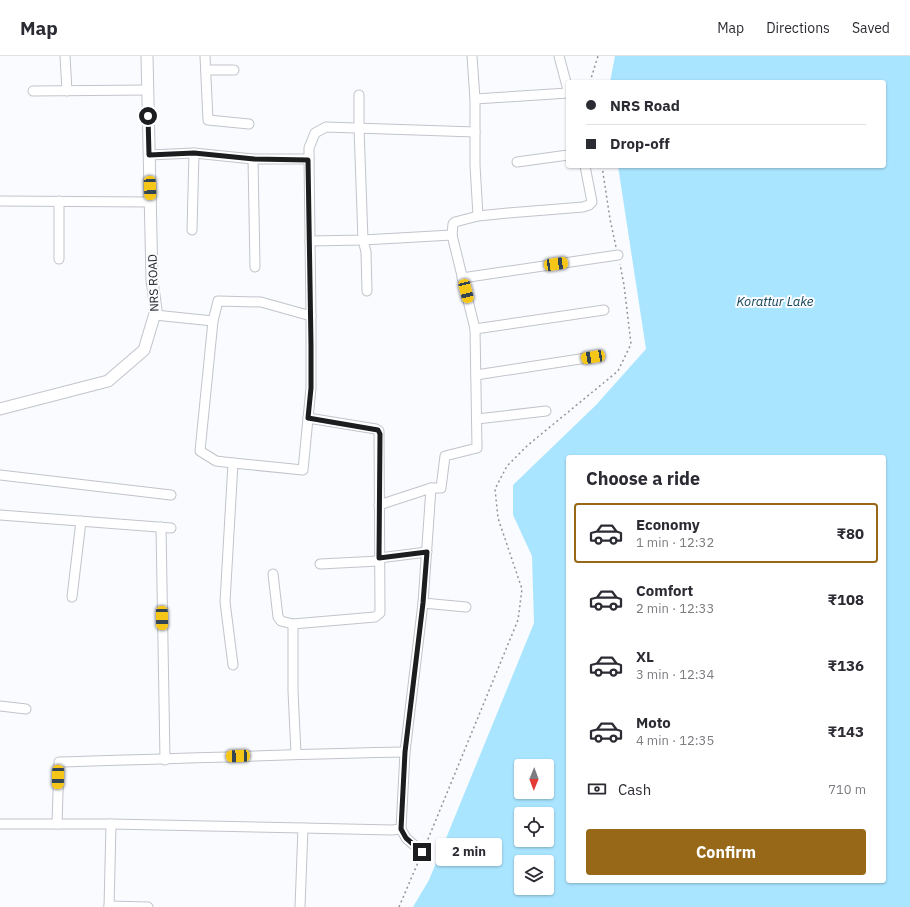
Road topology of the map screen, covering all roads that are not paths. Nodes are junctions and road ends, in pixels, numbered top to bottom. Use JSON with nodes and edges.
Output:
{"nodes":[{"id":1,"x":65,"y":56,"type":"edge"},
{"id":2,"x":147,"y":56,"type":"edge"},
{"id":3,"x":205,"y":56,"type":"edge"},
{"id":4,"x":472,"y":56,"type":"edge"},
{"id":5,"x":559,"y":56,"type":"edge"},
{"id":6,"x":206,"y":70,"type":"junction"},
{"id":7,"x":234,"y":70,"type":"dead end"},
{"id":8,"x":566,"y":82,"type":"edge"},
{"id":9,"x":148,"y":90,"type":"junction"},
{"id":10,"x":33,"y":91,"type":"dead end"},
{"id":11,"x":67,"y":91,"type":"junction"},
{"id":12,"x":566,"y":93,"type":"edge"},
{"id":13,"x":359,"y":95,"type":"dead end"},
{"id":14,"x":475,"y":99,"type":"junction"},
{"id":15,"x":249,"y":124,"type":"dead end"},
{"id":16,"x":359,"y":128,"type":"junction"},
{"id":17,"x":475,"y":132,"type":"junction"},
{"id":18,"x":194,"y":153,"type":"junction"},
{"id":19,"x":149,"y":155,"type":"junction"},
{"id":20,"x":566,"y":155,"type":"edge"},
{"id":21,"x":254,"y":159,"type":"junction"},
{"id":22,"x":308,"y":160,"type":"junction"},
{"id":23,"x":517,"y":162,"type":"dead end"},
{"id":24,"x":585,"y":168,"type":"edge"},
{"id":25,"x":0,"y":201,"type":"edge"},
{"id":26,"x":59,"y":201,"type":"junction"},
{"id":27,"x":151,"y":202,"type":"junction"},
{"id":28,"x":478,"y":216,"type":"junction"},
{"id":29,"x":192,"y":230,"type":"dead end"},
{"id":30,"x":452,"y":235,"type":"junction"},
{"id":31,"x":363,"y":240,"type":"junction"},
{"id":32,"x":310,"y":241,"type":"junction"},
{"id":33,"x":618,"y":255,"type":"road end"},
{"id":34,"x":59,"y":259,"type":"dead end"},
{"id":35,"x":255,"y":266,"type":"dead end"},
{"id":36,"x":462,"y":278,"type":"junction"},
{"id":37,"x":367,"y":291,"type":"dead end"},
{"id":38,"x":604,"y":310,"type":"dead end"},
{"id":39,"x":155,"y":315,"type":"junction"},
{"id":40,"x":311,"y":316,"type":"junction"},
{"id":41,"x":213,"y":321,"type":"junction"},
{"id":42,"x":475,"y":329,"type":"junction"},
{"id":43,"x":593,"y":357,"type":"dead end"},
{"id":44,"x":476,"y":375,"type":"junction"},
{"id":45,"x":0,"y":409,"type":"edge"},
{"id":46,"x":546,"y":411,"type":"dead end"},
{"id":47,"x":308,"y":418,"type":"junction"},
{"id":48,"x":477,"y":419,"type":"junction"},
{"id":49,"x":233,"y":463,"type":"junction"},
{"id":50,"x":0,"y":475,"type":"edge"},
{"id":51,"x":431,"y":488,"type":"junction"},
{"id":52,"x":171,"y":495,"type":"dead end"},
{"id":53,"x":379,"y":505,"type":"junction"},
{"id":54,"x":0,"y":515,"type":"edge"},
{"id":55,"x":81,"y":521,"type":"junction"},
{"id":56,"x":161,"y":528,"type":"junction"},
{"id":57,"x":171,"y":528,"type":"dead end"},
{"id":58,"x":427,"y":552,"type":"junction"},
{"id":59,"x":379,"y":560,"type":"junction"},
{"id":60,"x":320,"y":564,"type":"dead end"},
{"id":61,"x":273,"y":574,"type":"dead end"},
{"id":62,"x":72,"y":597,"type":"dead end"},
{"id":63,"x":423,"y":603,"type":"junction"},
{"id":64,"x":466,"y":607,"type":"dead end"},
{"id":65,"x":293,"y":624,"type":"junction"},
{"id":66,"x":233,"y":665,"type":"dead end"},
{"id":67,"x":0,"y":706,"type":"edge"},
{"id":68,"x":26,"y":710,"type":"dead end"},
{"id":69,"x":405,"y":752,"type":"junction"},
{"id":70,"x":296,"y":754,"type":"junction"},
{"id":71,"x":165,"y":760,"type":"junction"},
{"id":72,"x":0,"y":824,"type":"edge"},
{"id":73,"x":57,"y":824,"type":"junction"},
{"id":74,"x":111,"y":824,"type":"junction"},
{"id":75,"x":303,"y":828,"type":"junction"},
{"id":76,"x":401,"y":829,"type":"junction"},
{"id":77,"x":422,"y":852,"type":"road end"},
{"id":78,"x":109,"y":906,"type":"edge"},
{"id":79,"x":148,"y":907,"type":"edge"},
{"id":80,"x":300,"y":907,"type":"edge"}],
"edges":[{"from":1,"to":11,"type":"street"},
{"from":2,"to":9,"type":"street","name":"NRS ROAD"},
{"from":3,"to":6,"type":"street"},
{"from":4,"to":14,"type":"street"},
{"from":5,"to":8,"type":"street"},
{"from":6,"to":7,"type":"street"},
{"from":6,"to":15,"type":"street"},
{"from":9,"to":11,"type":"street"},
{"from":9,"to":19,"type":"street","name":"NRS ROAD"},
{"from":10,"to":11,"type":"street"},
{"from":12,"to":14,"type":"street"},
{"from":13,"to":16,"type":"street"},
{"from":14,"to":17,"type":"street"},
{"from":16,"to":17,"type":"street"},
{"from":16,"to":22,"type":"street"},
{"from":16,"to":31,"type":"street"},
{"from":17,"to":28,"type":"street"},
{"from":18,"to":19,"type":"street"},
{"from":18,"to":21,"type":"street"},
{"from":18,"to":29,"type":"street"},
{"from":19,"to":27,"type":"street","name":"NRS ROAD"},
{"from":20,"to":23,"type":"street"},
{"from":21,"to":22,"type":"street"},
{"from":21,"to":35,"type":"street"},
{"from":22,"to":32,"type":"street"},
{"from":24,"to":28,"type":"street"},
{"from":25,"to":26,"type":"street"},
{"from":26,"to":27,"type":"street"},
{"from":26,"to":34,"type":"street"},
{"from":27,"to":39,"type":"street","name":"NRS ROAD"},
{"from":28,"to":30,"type":"street"},
{"from":30,"to":31,"type":"street"},
{"from":30,"to":36,"type":"street"},
{"from":31,"to":32,"type":"street"},
{"from":31,"to":37,"type":"street"},
{"from":32,"to":40,"type":"street"},
{"from":33,"to":36,"type":"street"},
{"from":36,"to":42,"type":"street"},
{"from":38,"to":42,"type":"street"},
{"from":39,"to":41,"type":"street"},
{"from":39,"to":45,"type":"street","name":"NRS ROAD"},
{"from":40,"to":41,"type":"street"},
{"from":40,"to":47,"type":"street"},
{"from":41,"to":49,"type":"street"},
{"from":42,"to":44,"type":"street"},
{"from":43,"to":44,"type":"street"},
{"from":44,"to":48,"type":"street"},
{"from":46,"to":48,"type":"street"},
{"from":47,"to":49,"type":"street"},
{"from":47,"to":53,"type":"street"},
{"from":48,"to":51,"type":"street"},
{"from":49,"to":66,"type":"street"},
{"from":50,"to":52,"type":"street"},
{"from":51,"to":53,"type":"street"},
{"from":51,"to":58,"type":"street"},
{"from":53,"to":59,"type":"street"},
{"from":54,"to":55,"type":"street"},
{"from":55,"to":56,"type":"street"},
{"from":55,"to":62,"type":"street"},
{"from":56,"to":57,"type":"street"},
{"from":56,"to":71,"type":"street"},
{"from":58,"to":59,"type":"street"},
{"from":58,"to":63,"type":"street"},
{"from":59,"to":60,"type":"street"},
{"from":59,"to":65,"type":"street"},
{"from":61,"to":65,"type":"street"},
{"from":63,"to":64,"type":"street"},
{"from":63,"to":69,"type":"street"},
{"from":65,"to":70,"type":"street"},
{"from":67,"to":68,"type":"street"},
{"from":69,"to":70,"type":"street"},
{"from":69,"to":76,"type":"street"},
{"from":70,"to":71,"type":"street"},
{"from":71,"to":73,"type":"street"},
{"from":72,"to":73,"type":"street"},
{"from":73,"to":74,"type":"street"},
{"from":74,"to":75,"type":"street"},
{"from":74,"to":78,"type":"street"},
{"from":75,"to":76,"type":"street"},
{"from":75,"to":80,"type":"street"},
{"from":76,"to":77,"type":"street"},
{"from":78,"to":79,"type":"street"}]}
